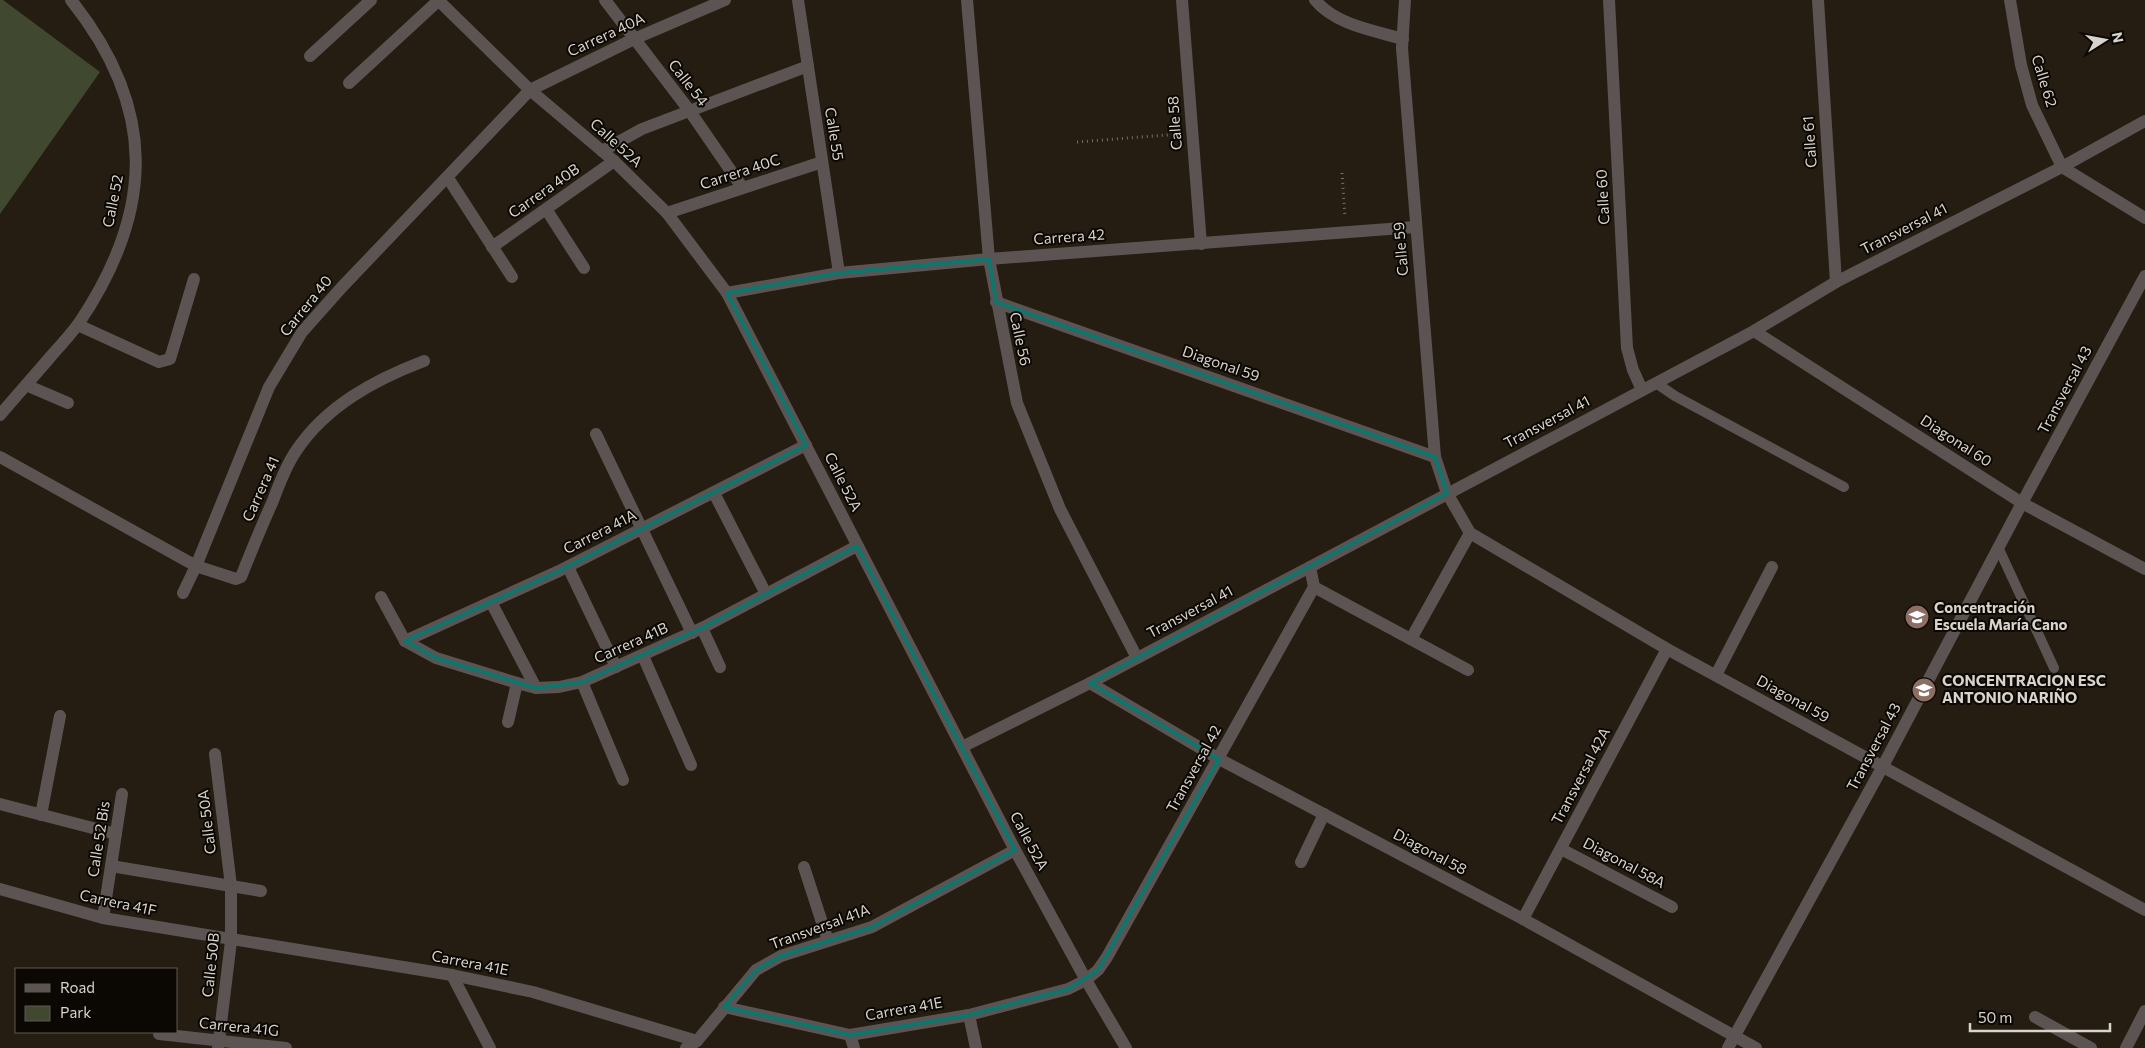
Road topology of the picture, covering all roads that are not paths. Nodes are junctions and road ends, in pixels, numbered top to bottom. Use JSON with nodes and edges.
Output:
{"nodes":[{"id":1,"x":71,"y":0,"type":"edge"},
{"id":2,"x":371,"y":0,"type":"edge"},
{"id":3,"x":439,"y":0,"type":"edge"},
{"id":4,"x":605,"y":0,"type":"edge"},
{"id":5,"x":725,"y":0,"type":"edge"},
{"id":6,"x":798,"y":0,"type":"edge"},
{"id":7,"x":967,"y":0,"type":"edge"},
{"id":8,"x":1182,"y":0,"type":"edge"},
{"id":9,"x":1315,"y":0,"type":"edge"},
{"id":10,"x":1405,"y":0,"type":"edge"},
{"id":11,"x":1609,"y":0,"type":"edge"},
{"id":12,"x":1818,"y":0,"type":"edge"},
{"id":13,"x":2010,"y":0,"type":"edge"},
{"id":14,"x":634,"y":39,"type":"junction"},
{"id":15,"x":1403,"y":39,"type":"junction"},
{"id":16,"x":310,"y":56,"type":"dead end"},
{"id":17,"x":808,"y":66,"type":"junction"},
{"id":18,"x":349,"y":83,"type":"dead end"},
{"id":19,"x":530,"y":90,"type":"junction"},
{"id":20,"x":689,"y":110,"type":"junction"},
{"id":21,"x":2145,"y":121,"type":"edge"},
{"id":22,"x":602,"y":151,"type":"junction"},
{"id":23,"x":614,"y":161,"type":"junction"},
{"id":24,"x":822,"y":162,"type":"junction"},
{"id":25,"x":2062,"y":167,"type":"junction"},
{"id":26,"x":448,"y":178,"type":"junction"},
{"id":27,"x":742,"y":187,"type":"junction"},
{"id":28,"x":546,"y":209,"type":"junction"},
{"id":29,"x":667,"y":213,"type":"junction"},
{"id":30,"x":2145,"y":218,"type":"edge"},
{"id":31,"x":1415,"y":227,"type":"junction"},
{"id":32,"x":1201,"y":244,"type":"junction"},
{"id":33,"x":492,"y":247,"type":"junction"},
{"id":34,"x":989,"y":259,"type":"junction"},
{"id":35,"x":584,"y":268,"type":"dead end"},
{"id":36,"x":839,"y":273,"type":"junction"},
{"id":37,"x":2145,"y":276,"type":"edge"},
{"id":38,"x":512,"y":277,"type":"dead end"},
{"id":39,"x":194,"y":278,"type":"dead end"},
{"id":40,"x":1836,"y":282,"type":"junction"},
{"id":41,"x":727,"y":293,"type":"junction"},
{"id":42,"x":996,"y":302,"type":"junction"},
{"id":43,"x":78,"y":325,"type":"junction"},
{"id":44,"x":1754,"y":331,"type":"junction"},
{"id":45,"x":424,"y":361,"type":"dead end"},
{"id":46,"x":1656,"y":383,"type":"junction"},
{"id":47,"x":26,"y":385,"type":"junction"},
{"id":48,"x":1642,"y":390,"type":"junction"},
{"id":49,"x":68,"y":403,"type":"dead end"},
{"id":50,"x":0,"y":415,"type":"edge"},
{"id":51,"x":596,"y":434,"type":"dead end"},
{"id":52,"x":806,"y":446,"type":"junction"},
{"id":53,"x":0,"y":457,"type":"edge"},
{"id":54,"x":1435,"y":457,"type":"junction"},
{"id":55,"x":1844,"y":487,"type":"dead end"},
{"id":56,"x":714,"y":492,"type":"junction"},
{"id":57,"x":1447,"y":493,"type":"junction"},
{"id":58,"x":2022,"y":503,"type":"junction"},
{"id":59,"x":642,"y":530,"type":"junction"},
{"id":60,"x":1470,"y":533,"type":"junction"},
{"id":61,"x":857,"y":546,"type":"junction"},
{"id":62,"x":1998,"y":547,"type":"junction"},
{"id":63,"x":196,"y":566,"type":"junction"},
{"id":64,"x":568,"y":567,"type":"junction"},
{"id":65,"x":1310,"y":567,"type":"junction"},
{"id":66,"x":1772,"y":567,"type":"dead end"},
{"id":67,"x":2145,"y":568,"type":"edge"},
{"id":68,"x":1314,"y":587,"type":"junction"},
{"id":69,"x":183,"y":593,"type":"dead end"},
{"id":70,"x":766,"y":594,"type":"junction"},
{"id":71,"x":381,"y":597,"type":"dead end"},
{"id":72,"x":491,"y":602,"type":"junction"},
{"id":73,"x":697,"y":631,"type":"junction"},
{"id":74,"x":1411,"y":639,"type":"junction"},
{"id":75,"x":405,"y":641,"type":"junction"},
{"id":76,"x":1667,"y":649,"type":"junction"},
{"id":77,"x":643,"y":656,"type":"junction"},
{"id":78,"x":1137,"y":658,"type":"junction"},
{"id":79,"x":616,"y":667,"type":"junction"},
{"id":80,"x":720,"y":667,"type":"dead end"},
{"id":81,"x":2054,"y":668,"type":"dead end"},
{"id":82,"x":1468,"y":670,"type":"dead end"},
{"id":83,"x":1716,"y":675,"type":"junction"},
{"id":84,"x":582,"y":682,"type":"junction"},
{"id":85,"x":518,"y":683,"type":"junction"},
{"id":86,"x":1090,"y":683,"type":"junction"},
{"id":87,"x":536,"y":688,"type":"junction"},
{"id":88,"x":60,"y":716,"type":"dead end"},
{"id":89,"x":508,"y":722,"type":"dead end"},
{"id":90,"x":962,"y":747,"type":"junction"},
{"id":91,"x":215,"y":754,"type":"dead end"},
{"id":92,"x":1219,"y":759,"type":"junction"},
{"id":93,"x":691,"y":765,"type":"dead end"},
{"id":94,"x":1883,"y":766,"type":"junction"},
{"id":95,"x":623,"y":780,"type":"dead end"},
{"id":96,"x":122,"y":794,"type":"dead end"},
{"id":97,"x":0,"y":804,"type":"edge"},
{"id":98,"x":1324,"y":814,"type":"junction"},
{"id":99,"x":41,"y":815,"type":"junction"},
{"id":100,"x":116,"y":834,"type":"junction"},
{"id":101,"x":1560,"y":849,"type":"junction"},
{"id":102,"x":1015,"y":850,"type":"junction"},
{"id":103,"x":1300,"y":862,"type":"dead end"},
{"id":104,"x":111,"y":866,"type":"junction"},
{"id":105,"x":804,"y":867,"type":"dead end"},
{"id":106,"x":231,"y":886,"type":"junction"},
{"id":107,"x":0,"y":889,"type":"edge"},
{"id":108,"x":261,"y":891,"type":"dead end"},
{"id":109,"x":1672,"y":907,"type":"dead end"},
{"id":110,"x":2145,"y":910,"type":"edge"},
{"id":111,"x":103,"y":918,"type":"junction"},
{"id":112,"x":1523,"y":919,"type":"junction"},
{"id":113,"x":231,"y":940,"type":"junction"},
{"id":114,"x":828,"y":941,"type":"junction"},
{"id":115,"x":452,"y":975,"type":"junction"},
{"id":116,"x":1086,"y":980,"type":"junction"},
{"id":117,"x":724,"y":1007,"type":"junction"},
{"id":118,"x":2145,"y":1011,"type":"edge"},
{"id":119,"x":969,"y":1014,"type":"junction"},
{"id":120,"x":2035,"y":1017,"type":"dead end"},
{"id":121,"x":160,"y":1034,"type":"dead end"},
{"id":122,"x":850,"y":1035,"type":"junction"},
{"id":123,"x":1731,"y":1042,"type":"edge"},
{"id":124,"x":218,"y":1045,"type":"edge"},
{"id":125,"x":691,"y":1045,"type":"edge"},
{"id":126,"x":286,"y":1048,"type":"edge"},
{"id":127,"x":490,"y":1048,"type":"edge"},
{"id":128,"x":854,"y":1048,"type":"edge"},
{"id":129,"x":976,"y":1048,"type":"edge"},
{"id":130,"x":1126,"y":1048,"type":"edge"},
{"id":131,"x":1756,"y":1048,"type":"edge"},
{"id":132,"x":2091,"y":1048,"type":"edge"},
{"id":133,"x":2126,"y":1048,"type":"edge"}],
"edges":[{"from":1,"to":43,"type":"street","name":"Calle 52"},
{"from":2,"to":16,"type":"street"},
{"from":3,"to":18,"type":"street"},
{"from":3,"to":19,"type":"street","name":"Calle 52A"},
{"from":4,"to":14,"type":"street","name":"Calle 54"},
{"from":5,"to":14,"type":"street","name":"Carrera 40A"},
{"from":6,"to":17,"type":"street","name":"Calle 55"},
{"from":7,"to":34,"type":"street","name":"Calle 56"},
{"from":8,"to":32,"type":"street","name":"Calle 58"},
{"from":9,"to":15,"type":"street"},
{"from":10,"to":15,"type":"street","name":"Calle 59"},
{"from":11,"to":48,"type":"street","name":"Calle 60"},
{"from":12,"to":40,"type":"street","name":"Calle 61"},
{"from":13,"to":25,"type":"street","name":"Calle 62"},
{"from":14,"to":19,"type":"street","name":"Carrera 40A"},
{"from":14,"to":20,"type":"street","name":"Calle 54"},
{"from":15,"to":31,"type":"street","name":"Calle 59"},
{"from":17,"to":20,"type":"street"},
{"from":17,"to":24,"type":"street","name":"Calle 55"},
{"from":19,"to":22,"type":"street","name":"Calle 52A"},
{"from":19,"to":26,"type":"street","name":"Carrera 40"},
{"from":20,"to":22,"type":"street"},
{"from":20,"to":27,"type":"street","name":"Calle 54"},
{"from":21,"to":25,"type":"street","name":"Transversal 41"},
{"from":22,"to":23,"type":"street","name":"Calle 52A"},
{"from":23,"to":28,"type":"street","name":"Carrera 40B"},
{"from":23,"to":29,"type":"street","name":"Calle 52A"},
{"from":24,"to":27,"type":"street","name":"Carrera 40C"},
{"from":24,"to":36,"type":"street","name":"Calle 55"},
{"from":25,"to":30,"type":"street"},
{"from":25,"to":40,"type":"street","name":"Transversal 41"},
{"from":26,"to":33,"type":"street"},
{"from":26,"to":63,"type":"street","name":"Carrera 40"},
{"from":27,"to":29,"type":"street","name":"Carrera 40C"},
{"from":28,"to":33,"type":"street","name":"Carrera 40B"},
{"from":28,"to":35,"type":"street"},
{"from":29,"to":41,"type":"street","name":"Calle 52A"},
{"from":31,"to":32,"type":"street","name":"Carrera 42"},
{"from":31,"to":54,"type":"street","name":"Calle 59"},
{"from":32,"to":34,"type":"street","name":"Carrera 42"},
{"from":33,"to":38,"type":"street"},
{"from":34,"to":36,"type":"street","name":"Carrera 42"},
{"from":34,"to":42,"type":"street","name":"Calle 56"},
{"from":36,"to":41,"type":"street","name":"Carrera 42"},
{"from":37,"to":58,"type":"street","name":"Transversal 43"},
{"from":39,"to":43,"type":"street"},
{"from":40,"to":44,"type":"street","name":"Transversal 41"},
{"from":41,"to":52,"type":"street","name":"Calle 52A"},
{"from":42,"to":54,"type":"street","name":"Diagonal 59"},
{"from":42,"to":78,"type":"street","name":"Calle 56"},
{"from":43,"to":47,"type":"street","name":"Calle 52"},
{"from":44,"to":46,"type":"street","name":"Transversal 41"},
{"from":44,"to":58,"type":"street","name":"Diagonal 60"},
{"from":45,"to":63,"type":"street","name":"Carrera 41"},
{"from":46,"to":48,"type":"street","name":"Transversal 41"},
{"from":46,"to":55,"type":"lane"},
{"from":47,"to":49,"type":"street"},
{"from":47,"to":50,"type":"street","name":"Calle 52"},
{"from":48,"to":57,"type":"street","name":"Transversal 41"},
{"from":51,"to":59,"type":"street"},
{"from":52,"to":56,"type":"street","name":"Carrera 41A"},
{"from":52,"to":61,"type":"street","name":"Calle 52A"},
{"from":53,"to":63,"type":"street"},
{"from":54,"to":57,"type":"street","name":"Calle 59"},
{"from":56,"to":59,"type":"street","name":"Carrera 41A"},
{"from":56,"to":70,"type":"street"},
{"from":57,"to":60,"type":"street","name":"Diagonal 59"},
{"from":57,"to":65,"type":"street","name":"Transversal 41"},
{"from":58,"to":62,"type":"street","name":"Transversal 43"},
{"from":58,"to":67,"type":"street","name":"Diagonal 60"},
{"from":59,"to":64,"type":"street","name":"Carrera 41A"},
{"from":59,"to":73,"type":"street"},
{"from":60,"to":74,"type":"street"},
{"from":60,"to":76,"type":"street","name":"Diagonal 59"},
{"from":61,"to":70,"type":"street","name":"Carrera 41B"},
{"from":61,"to":90,"type":"street","name":"Calle 52A"},
{"from":62,"to":81,"type":"lane"},
{"from":62,"to":94,"type":"street","name":"Transversal 43"},
{"from":63,"to":69,"type":"street","name":"Carrera 40"},
{"from":64,"to":72,"type":"street","name":"Carrera 41A"},
{"from":64,"to":79,"type":"street"},
{"from":65,"to":68,"type":"street"},
{"from":65,"to":78,"type":"street","name":"Transversal 41"},
{"from":66,"to":83,"type":"street"},
{"from":68,"to":74,"type":"street"},
{"from":68,"to":92,"type":"street","name":"Transversal 42"},
{"from":70,"to":73,"type":"street","name":"Carrera 41B"},
{"from":71,"to":75,"type":"street"},
{"from":72,"to":75,"type":"street","name":"Carrera 41A"},
{"from":72,"to":87,"type":"street"},
{"from":73,"to":77,"type":"street","name":"Carrera 41B"},
{"from":73,"to":80,"type":"street"},
{"from":74,"to":82,"type":"street"},
{"from":75,"to":85,"type":"street","name":"Carrera 41B"},
{"from":76,"to":83,"type":"street","name":"Diagonal 59"},
{"from":76,"to":101,"type":"street","name":"Transversal 42A"},
{"from":77,"to":79,"type":"street","name":"Carrera 41B"},
{"from":77,"to":93,"type":"street"},
{"from":78,"to":86,"type":"street","name":"Transversal 41"},
{"from":79,"to":84,"type":"street","name":"Carrera 41B"},
{"from":83,"to":94,"type":"street","name":"Diagonal 59"},
{"from":84,"to":87,"type":"street","name":"Carrera 41B"},
{"from":84,"to":95,"type":"street"},
{"from":85,"to":87,"type":"street","name":"Carrera 41B"},
{"from":85,"to":89,"type":"street"},
{"from":86,"to":90,"type":"street","name":"Transversal 41"},
{"from":86,"to":92,"type":"street","name":"Diagonal 58"},
{"from":88,"to":99,"type":"street"},
{"from":90,"to":102,"type":"street","name":"Calle 52A"},
{"from":91,"to":106,"type":"street","name":"Calle 50A"},
{"from":92,"to":98,"type":"street","name":"Diagonal 58"},
{"from":92,"to":116,"type":"street","name":"Transversal 42"},
{"from":94,"to":110,"type":"street","name":"Diagonal 59"},
{"from":94,"to":123,"type":"street","name":"Transversal 43"},
{"from":96,"to":100,"type":"street","name":"Calle 52 Bis"},
{"from":97,"to":99,"type":"street"},
{"from":98,"to":103,"type":"street"},
{"from":98,"to":112,"type":"street","name":"Diagonal 58"},
{"from":99,"to":100,"type":"street"},
{"from":100,"to":104,"type":"street","name":"Calle 52 Bis"},
{"from":101,"to":109,"type":"street","name":"Diagonal 58A"},
{"from":101,"to":112,"type":"street","name":"Transversal 42A"},
{"from":102,"to":114,"type":"street","name":"Transversal 41A"},
{"from":102,"to":116,"type":"street","name":"Calle 52A"},
{"from":104,"to":106,"type":"street"},
{"from":104,"to":111,"type":"street","name":"Calle 52 Bis"},
{"from":105,"to":114,"type":"street"},
{"from":106,"to":108,"type":"street"},
{"from":106,"to":113,"type":"street","name":"Calle 50B"},
{"from":107,"to":111,"type":"street","name":"Carrera 41F"},
{"from":111,"to":113,"type":"street","name":"Carrera 41F"},
{"from":112,"to":123,"type":"street","name":"Diagonal 58"},
{"from":113,"to":115,"type":"street","name":"Carrera 41E"},
{"from":113,"to":124,"type":"street","name":"Calle 50B"},
{"from":114,"to":117,"type":"street","name":"Transversal 41A"},
{"from":115,"to":125,"type":"street","name":"Carrera 41E"},
{"from":115,"to":127,"type":"street"},
{"from":116,"to":119,"type":"street","name":"Carrera 41E"},
{"from":116,"to":130,"type":"street","name":"Calle 52A"},
{"from":117,"to":122,"type":"street","name":"Carrera 41E"},
{"from":117,"to":125,"type":"street","name":"Transversal 41A"},
{"from":118,"to":133,"type":"street"},
{"from":119,"to":122,"type":"street","name":"Carrera 41E"},
{"from":119,"to":129,"type":"street"},
{"from":120,"to":132,"type":"street"},
{"from":121,"to":124,"type":"street","name":"Carrera 41G"},
{"from":122,"to":128,"type":"street"},
{"from":123,"to":131,"type":"street","name":"Diagonal 58"},
{"from":124,"to":126,"type":"street","name":"Carrera 41G"}]}
